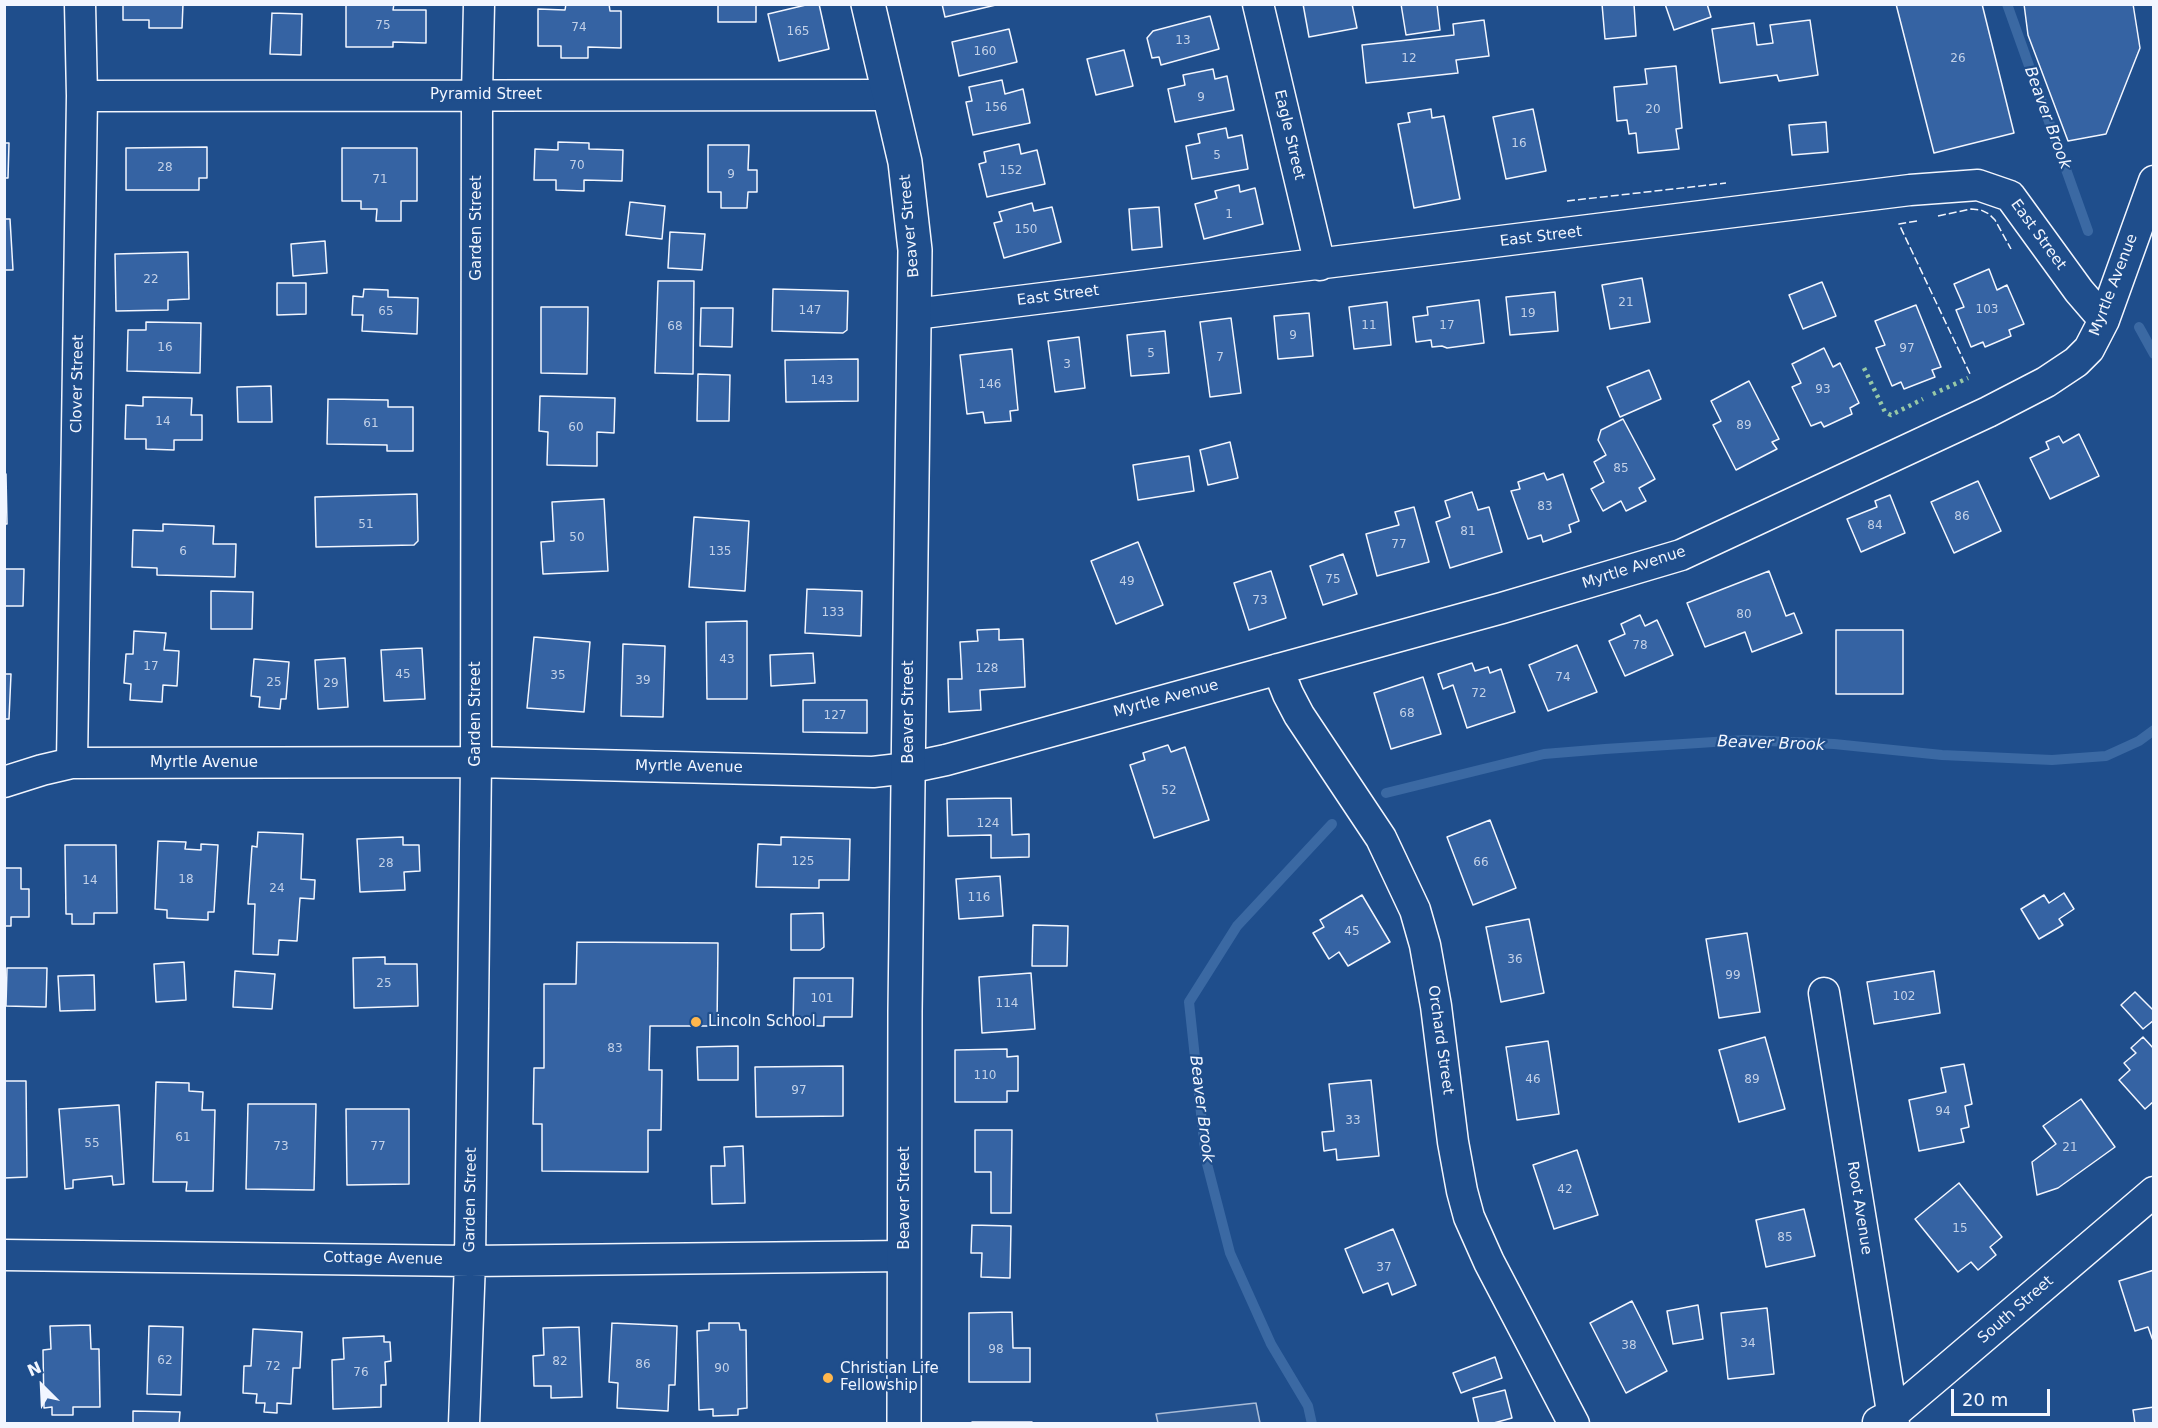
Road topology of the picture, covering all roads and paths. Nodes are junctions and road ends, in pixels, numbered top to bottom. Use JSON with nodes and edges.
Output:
{"nodes":[{"id":1,"x":80,"y":4,"type":"edge"},
{"id":2,"x":478,"y":4,"type":"edge"},
{"id":3,"x":868,"y":4,"type":"edge"},
{"id":4,"x":1258,"y":4,"type":"edge"},
{"id":5,"x":477,"y":95,"type":"junction"},
{"id":6,"x":890,"y":95,"type":"junction"},
{"id":7,"x":82,"y":96,"type":"junction"},
{"id":8,"x":2154,"y":181,"type":"edge"},
{"id":9,"x":1320,"y":265,"type":"junction"},
{"id":10,"x":915,"y":314,"type":"junction"},
{"id":11,"x":2104,"y":320,"type":"junction"},
{"id":12,"x":1278,"y":669,"type":"junction"},
{"id":13,"x":476,"y":762,"type":"junction"},
{"id":14,"x":72,"y":763,"type":"junction"},
{"id":15,"x":908,"y":768,"type":"junction"},
{"id":16,"x":4,"y":782,"type":"edge"},
{"id":17,"x":1824,"y":993,"type":"dead end"},
{"id":18,"x":2154,"y":1192,"type":"edge"},
{"id":19,"x":4,"y":1255,"type":"edge"},
{"id":20,"x":905,"y":1256,"type":"junction"},
{"id":21,"x":470,"y":1261,"type":"junction"},
{"id":22,"x":1888,"y":1420,"type":"edge"},
{"id":23,"x":464,"y":1424,"type":"edge"},
{"id":24,"x":903,"y":1424,"type":"edge"},
{"id":25,"x":1574,"y":1424,"type":"edge"}],
"edges":[{"from":1,"to":7,"type":"street","name":"Clover Street"},
{"from":2,"to":5,"type":"street","name":"Garden Street"},
{"from":3,"to":6,"type":"street","name":"Beaver Street"},
{"from":4,"to":9,"type":"street","name":"Eagle Street"},
{"from":5,"to":6,"type":"street","name":"Pyramid Street"},
{"from":5,"to":7,"type":"street","name":"Pyramid Street"},
{"from":5,"to":13,"type":"street","name":"Garden Street"},
{"from":6,"to":10,"type":"street","name":"Beaver Street"},
{"from":7,"to":14,"type":"street","name":"Clover Street"},
{"from":8,"to":11,"type":"street","name":"Myrtle Avenue"},
{"from":9,"to":10,"type":"street","name":"East Street"},
{"from":9,"to":11,"type":"street","name":"East Street"},
{"from":10,"to":15,"type":"street","name":"Beaver Street"},
{"from":11,"to":12,"type":"street","name":"Myrtle Avenue"},
{"from":12,"to":15,"type":"street","name":"Myrtle Avenue"},
{"from":12,"to":25,"type":"street","name":"Orchard Street"},
{"from":13,"to":14,"type":"street","name":"Myrtle Avenue"},
{"from":13,"to":15,"type":"street","name":"Myrtle Avenue"},
{"from":13,"to":21,"type":"street","name":"Garden Street"},
{"from":14,"to":16,"type":"street","name":"Myrtle Avenue"},
{"from":15,"to":20,"type":"street","name":"Beaver Street"},
{"from":17,"to":22,"type":"street","name":"Root Avenue"},
{"from":18,"to":22,"type":"street","name":"South Street"},
{"from":19,"to":21,"type":"street","name":"Cottage Avenue"},
{"from":20,"to":21,"type":"street","name":"Cottage Avenue"},
{"from":20,"to":24,"type":"street","name":"Beaver Street"},
{"from":21,"to":23,"type":"street","name":"Garden Street"}]}
